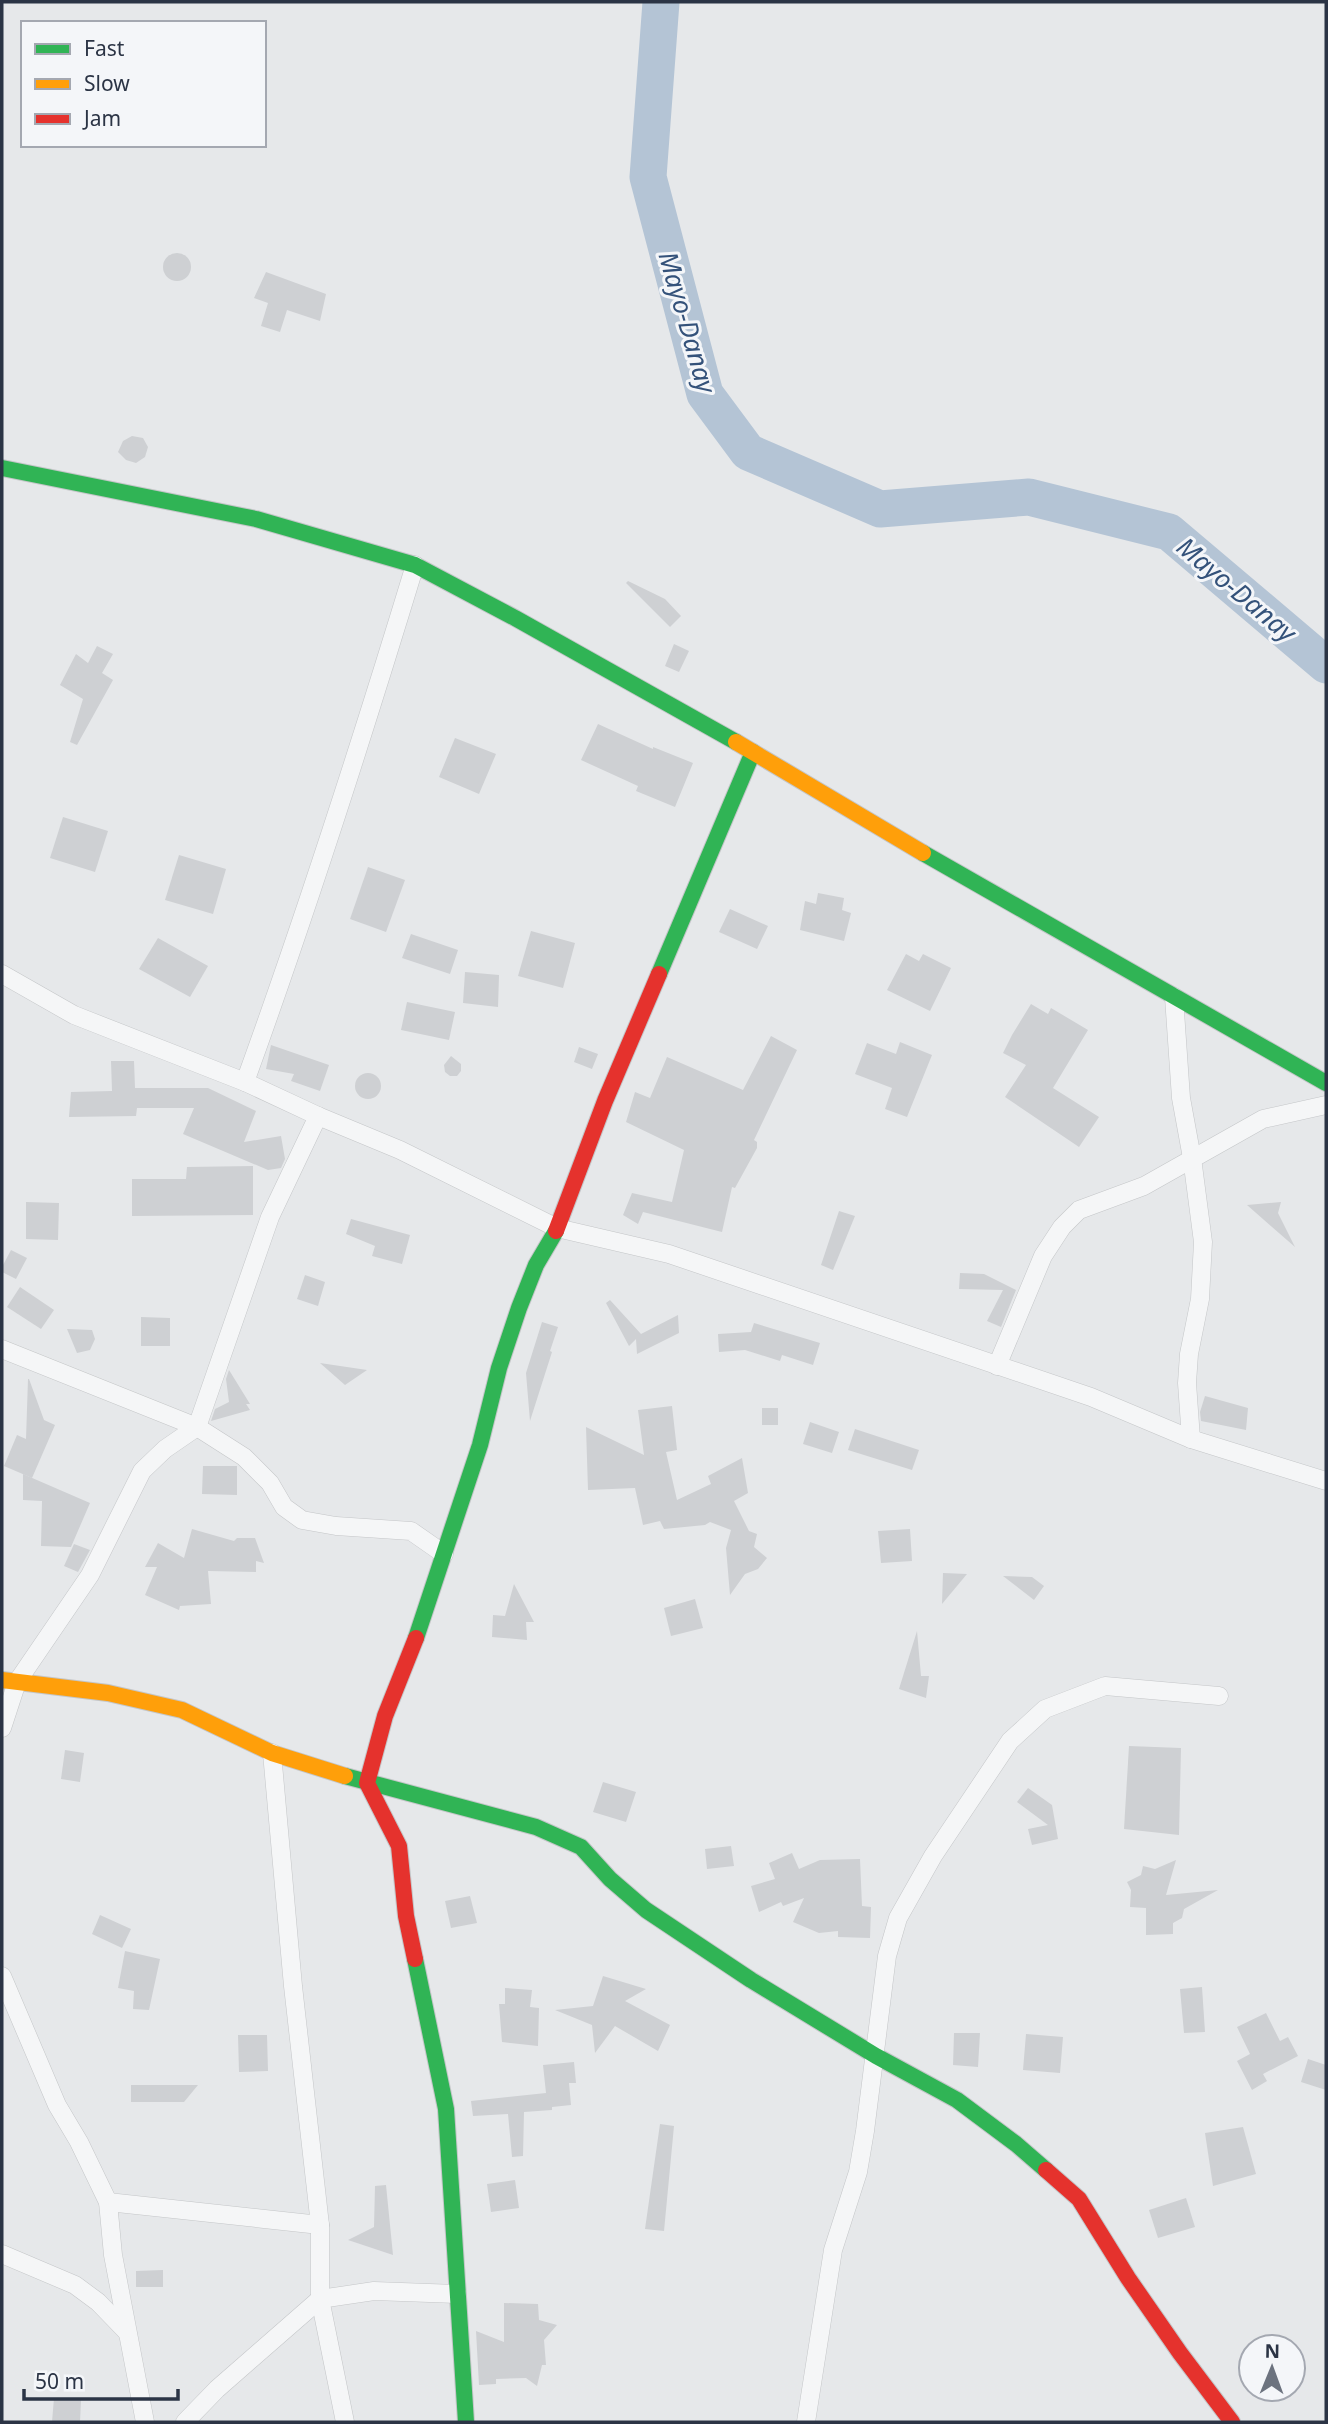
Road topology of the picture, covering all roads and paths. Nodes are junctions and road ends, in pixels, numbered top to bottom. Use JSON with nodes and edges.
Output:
{"nodes":[{"id":1,"x":2,"y":468,"type":"edge"},
{"id":2,"x":415,"y":565,"type":"junction"},
{"id":3,"x":753,"y":752,"type":"junction"},
{"id":4,"x":2,"y":974,"type":"edge"},
{"id":5,"x":1174,"y":997,"type":"junction"},
{"id":6,"x":245,"y":1082,"type":"junction"},
{"id":7,"x":1326,"y":1083,"type":"edge"},
{"id":8,"x":1326,"y":1105,"type":"edge"},
{"id":9,"x":318,"y":1116,"type":"junction"},
{"id":10,"x":1192,"y":1158,"type":"junction"},
{"id":11,"x":557,"y":1228,"type":"junction"},
{"id":12,"x":2,"y":1349,"type":"edge"},
{"id":13,"x":998,"y":1366,"type":"junction"},
{"id":14,"x":197,"y":1427,"type":"junction"},
{"id":15,"x":1191,"y":1438,"type":"junction"},
{"id":16,"x":1326,"y":1481,"type":"edge"},
{"id":17,"x":444,"y":1554,"type":"junction"},
{"id":18,"x":9,"y":1681,"type":"edge"},
{"id":19,"x":1219,"y":1696,"type":"dead end"},
{"id":20,"x":2,"y":1728,"type":"edge"},
{"id":21,"x":272,"y":1753,"type":"junction"},
{"id":22,"x":367,"y":1783,"type":"junction"},
{"id":23,"x":2,"y":1976,"type":"edge"},
{"id":24,"x":876,"y":2056,"type":"junction"},
{"id":25,"x":108,"y":2202,"type":"junction"},
{"id":26,"x":320,"y":2225,"type":"junction"},
{"id":27,"x":2,"y":2254,"type":"edge"},
{"id":28,"x":457,"y":2294,"type":"junction"},
{"id":29,"x":320,"y":2299,"type":"junction"},
{"id":30,"x":127,"y":2332,"type":"junction"},
{"id":31,"x":145,"y":2422,"type":"edge"},
{"id":32,"x":185,"y":2422,"type":"edge"},
{"id":33,"x":345,"y":2422,"type":"edge"},
{"id":34,"x":466,"y":2422,"type":"edge"},
{"id":35,"x":806,"y":2422,"type":"edge"},
{"id":36,"x":1232,"y":2422,"type":"edge"}],
"edges":[{"from":1,"to":2,"type":"street"},
{"from":2,"to":3,"type":"street"},
{"from":2,"to":6,"type":"street"},
{"from":3,"to":5,"type":"street"},
{"from":3,"to":11,"type":"street"},
{"from":4,"to":6,"type":"street"},
{"from":5,"to":7,"type":"street"},
{"from":5,"to":10,"type":"street"},
{"from":6,"to":9,"type":"street"},
{"from":8,"to":10,"type":"street"},
{"from":9,"to":11,"type":"street"},
{"from":9,"to":14,"type":"street"},
{"from":10,"to":13,"type":"street"},
{"from":10,"to":15,"type":"street"},
{"from":11,"to":13,"type":"street"},
{"from":11,"to":17,"type":"street"},
{"from":12,"to":14,"type":"street"},
{"from":13,"to":15,"type":"street"},
{"from":14,"to":17,"type":"street"},
{"from":14,"to":18,"type":"street"},
{"from":15,"to":16,"type":"street"},
{"from":17,"to":22,"type":"street"},
{"from":18,"to":20,"type":"street"},
{"from":18,"to":21,"type":"street"},
{"from":19,"to":24,"type":"street"},
{"from":21,"to":22,"type":"street"},
{"from":21,"to":26,"type":"street"},
{"from":22,"to":24,"type":"street"},
{"from":22,"to":28,"type":"street"},
{"from":23,"to":25,"type":"street"},
{"from":24,"to":35,"type":"street"},
{"from":24,"to":36,"type":"street"},
{"from":25,"to":26,"type":"street"},
{"from":25,"to":30,"type":"street"},
{"from":26,"to":29,"type":"street"},
{"from":27,"to":30,"type":"street"},
{"from":28,"to":29,"type":"street"},
{"from":28,"to":34,"type":"street"},
{"from":29,"to":32,"type":"street"},
{"from":29,"to":33,"type":"street"},
{"from":30,"to":31,"type":"street"}]}
